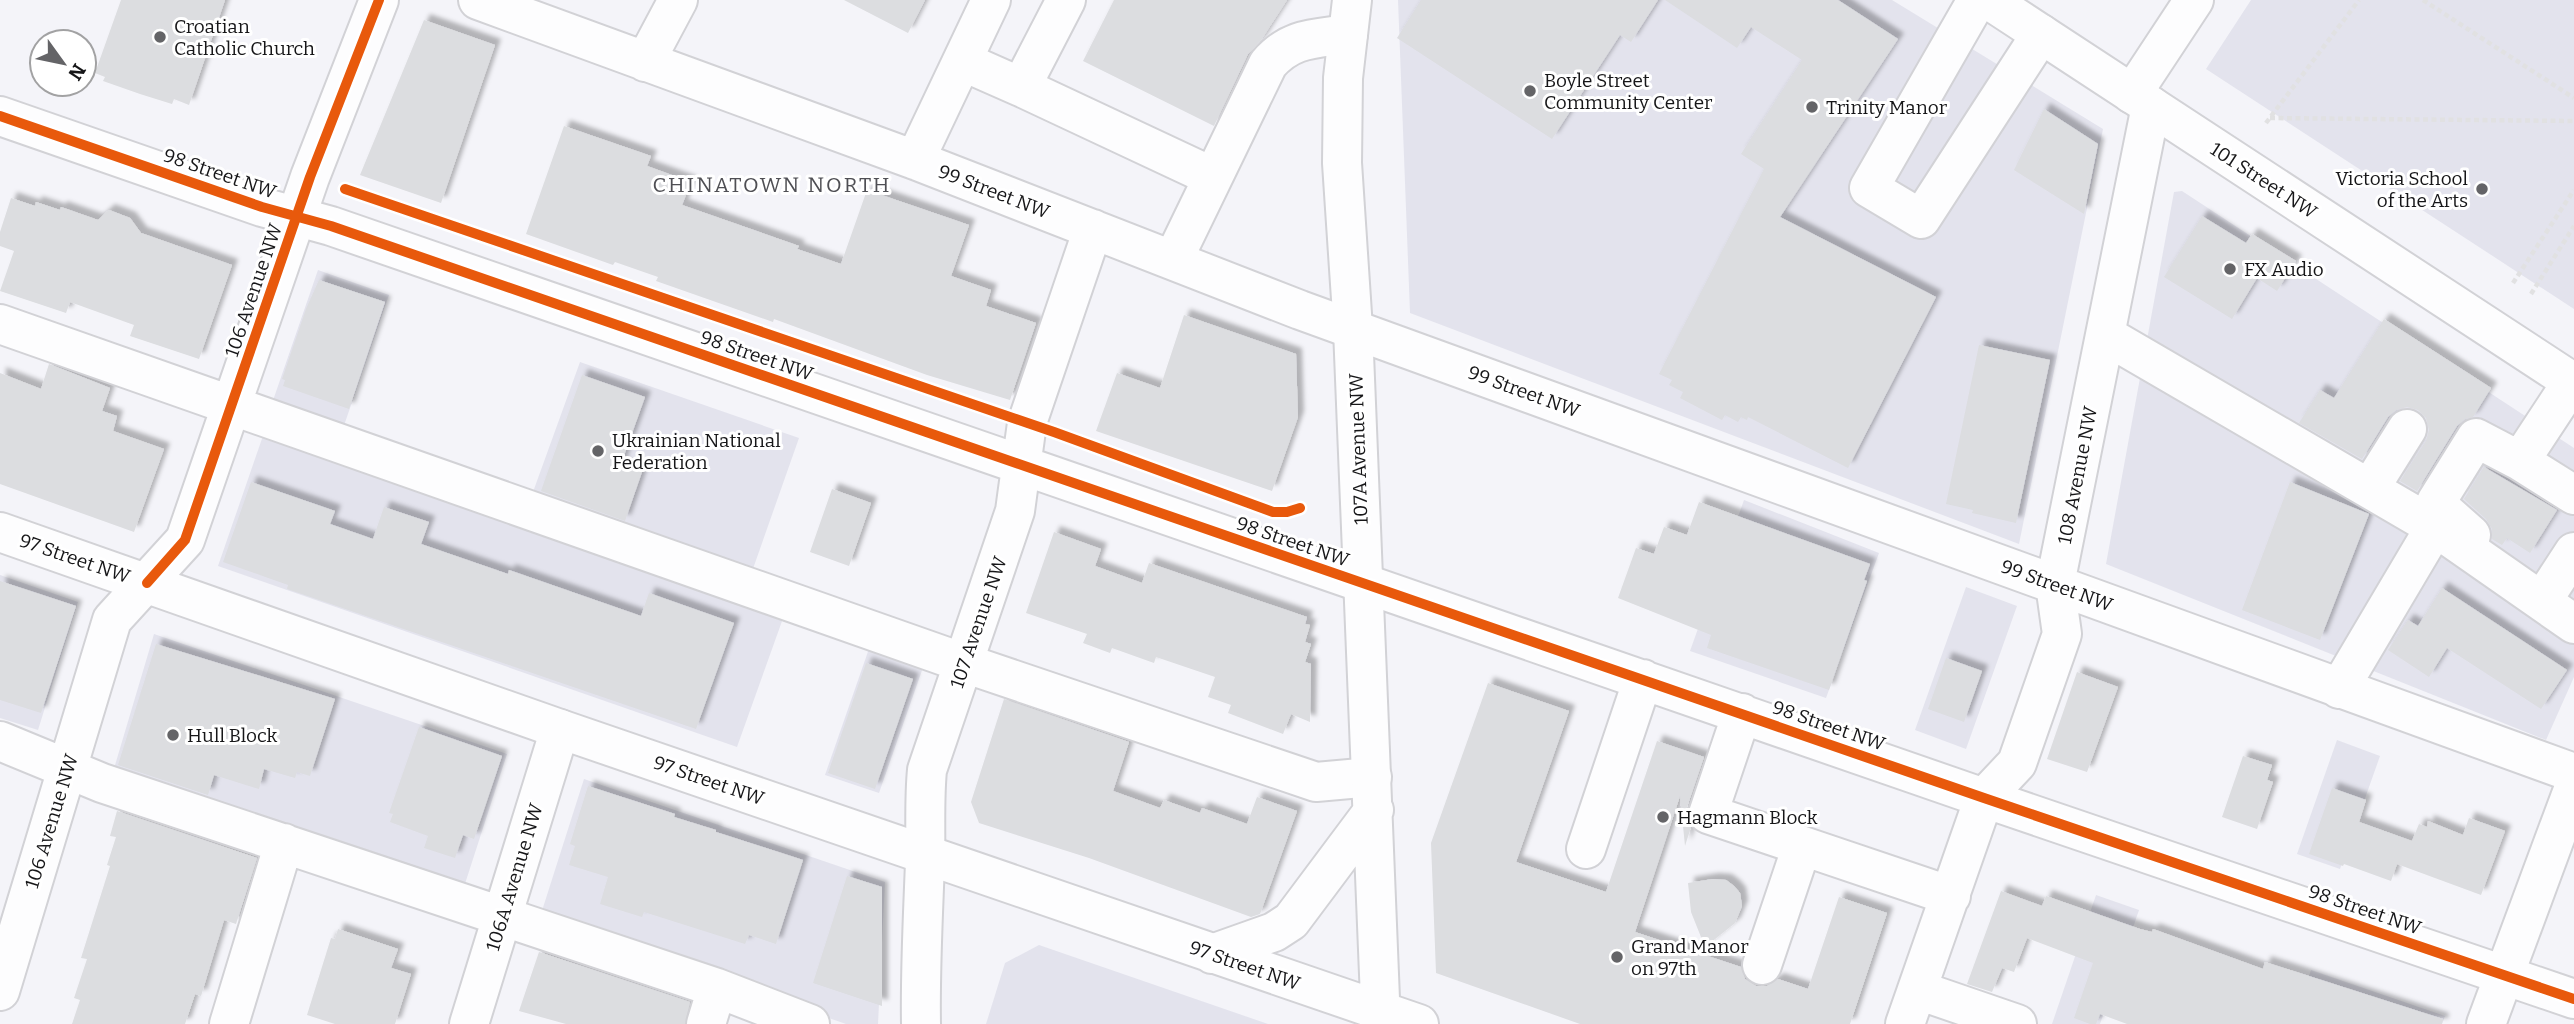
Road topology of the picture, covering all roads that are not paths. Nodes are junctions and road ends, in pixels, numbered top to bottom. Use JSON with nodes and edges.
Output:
{"nodes":[{"id":1,"x":379,"y":0,"type":"edge"},
{"id":2,"x":478,"y":0,"type":"edge"},
{"id":3,"x":678,"y":0,"type":"edge"},
{"id":4,"x":991,"y":0,"type":"edge"},
{"id":5,"x":1066,"y":0,"type":"edge"},
{"id":6,"x":1977,"y":0,"type":"edge"},
{"id":7,"x":1989,"y":0,"type":"edge"},
{"id":8,"x":2194,"y":0,"type":"edge"},
{"id":9,"x":1350,"y":17,"type":"edge"},
{"id":10,"x":2041,"y":34,"type":"junction"},
{"id":11,"x":962,"y":61,"type":"junction"},
{"id":12,"x":645,"y":62,"type":"junction"},
{"id":13,"x":1021,"y":87,"type":"junction"},
{"id":14,"x":2142,"y":100,"type":"junction"},
{"id":15,"x":0,"y":117,"type":"edge"},
{"id":16,"x":915,"y":160,"type":"junction"},
{"id":17,"x":1213,"y":177,"type":"junction"},
{"id":18,"x":297,"y":216,"type":"junction"},
{"id":19,"x":1093,"y":229,"type":"junction"},
{"id":20,"x":1173,"y":260,"type":"junction"},
{"id":21,"x":0,"y":324,"type":"edge"},
{"id":22,"x":1353,"y":329,"type":"junction"},
{"id":23,"x":2105,"y":335,"type":"junction"},
{"id":24,"x":2573,"y":382,"type":"edge"},
{"id":25,"x":231,"y":405,"type":"junction"},
{"id":26,"x":2407,"y":429,"type":"dead end"},
{"id":27,"x":2520,"y":461,"type":"junction"},
{"id":28,"x":1021,"y":465,"type":"junction"},
{"id":29,"x":2370,"y":488,"type":"junction"},
{"id":30,"x":2574,"y":495,"type":"edge"},
{"id":31,"x":2435,"y":527,"type":"junction"},
{"id":32,"x":0,"y":532,"type":"edge"},
{"id":33,"x":2574,"y":552,"type":"edge"},
{"id":34,"x":2492,"y":565,"type":"junction"},
{"id":35,"x":147,"y":583,"type":"junction"},
{"id":36,"x":1364,"y":584,"type":"junction"},
{"id":37,"x":2055,"y":584,"type":"junction"},
{"id":38,"x":2542,"y":601,"type":"junction"},
{"id":39,"x":2574,"y":624,"type":"edge"},
{"id":40,"x":964,"y":663,"type":"junction"},
{"id":41,"x":1643,"y":679,"type":"junction"},
{"id":42,"x":2339,"y":689,"type":"junction"},
{"id":43,"x":1742,"y":713,"type":"junction"},
{"id":44,"x":561,"y":729,"type":"junction"},
{"id":45,"x":0,"y":741,"type":"edge"},
{"id":46,"x":66,"y":768,"type":"junction"},
{"id":47,"x":2573,"y":788,"type":"edge"},
{"id":48,"x":1373,"y":794,"type":"junction"},
{"id":49,"x":1984,"y":798,"type":"junction"},
{"id":50,"x":284,"y":843,"type":"junction"},
{"id":51,"x":1802,"y":846,"type":"junction"},
{"id":52,"x":1586,"y":849,"type":"dead end"},
{"id":53,"x":925,"y":853,"type":"junction"},
{"id":54,"x":1951,"y":896,"type":"junction"},
{"id":55,"x":501,"y":917,"type":"junction"},
{"id":56,"x":1212,"y":954,"type":"junction"},
{"id":57,"x":1762,"y":965,"type":"dead end"},
{"id":58,"x":2503,"y":975,"type":"junction"},
{"id":59,"x":0,"y":991,"type":"edge"},
{"id":60,"x":2574,"y":999,"type":"edge"},
{"id":61,"x":711,"y":1006,"type":"edge"},
{"id":62,"x":1911,"y":1007,"type":"edge"},
{"id":63,"x":1382,"y":1018,"type":"edge"},
{"id":64,"x":229,"y":1024,"type":"edge"},
{"id":65,"x":469,"y":1024,"type":"edge"},
{"id":66,"x":810,"y":1024,"type":"edge"},
{"id":67,"x":921,"y":1024,"type":"edge"},
{"id":68,"x":1419,"y":1024,"type":"edge"},
{"id":69,"x":2017,"y":1024,"type":"edge"},
{"id":70,"x":2486,"y":1024,"type":"edge"}],
"edges":[{"from":1,"to":18,"type":"street","name":"106 Avenue NW"},
{"from":2,"to":12,"type":"street","name":"99 Street NW"},
{"from":3,"to":12,"type":"street"},
{"from":4,"to":11,"type":"street"},
{"from":5,"to":13,"type":"street"},
{"from":6,"to":10,"type":"street"},
{"from":7,"to":10,"type":"street","name":"101 Street NW"},
{"from":8,"to":14,"type":"street","name":"108 Avenue NW"},
{"from":9,"to":17,"type":"street"},
{"from":9,"to":22,"type":"street","name":"107A Avenue NW"},
{"from":10,"to":14,"type":"street","name":"101 Street NW"},
{"from":11,"to":13,"type":"street"},
{"from":11,"to":16,"type":"street"},
{"from":12,"to":16,"type":"street","name":"99 Street NW"},
{"from":13,"to":17,"type":"street"},
{"from":14,"to":23,"type":"street","name":"108 Avenue NW"},
{"from":14,"to":24,"type":"street","name":"101 Street NW"},
{"from":15,"to":18,"type":"street","name":"98 Street NW"},
{"from":16,"to":19,"type":"street","name":"99 Street NW"},
{"from":17,"to":20,"type":"street"},
{"from":18,"to":25,"type":"street","name":"106 Avenue NW"},
{"from":18,"to":28,"type":"street","name":"98 Street NW"},
{"from":19,"to":20,"type":"street","name":"99 Street NW"},
{"from":19,"to":28,"type":"street","name":"107 Avenue NW"},
{"from":20,"to":22,"type":"street","name":"99 Street NW"},
{"from":21,"to":25,"type":"street"},
{"from":22,"to":36,"type":"street","name":"107A Avenue NW"},
{"from":22,"to":37,"type":"street","name":"99 Street NW"},
{"from":23,"to":29,"type":"street"},
{"from":23,"to":37,"type":"street","name":"108 Avenue NW"},
{"from":24,"to":27,"type":"street"},
{"from":25,"to":35,"type":"street","name":"106 Avenue NW"},
{"from":25,"to":40,"type":"street"},
{"from":26,"to":29,"type":"street"},
{"from":27,"to":30,"type":"street"},
{"from":27,"to":34,"type":"street"},
{"from":28,"to":36,"type":"street","name":"98 Street NW"},
{"from":28,"to":40,"type":"street","name":"107 Avenue NW"},
{"from":29,"to":31,"type":"street"},
{"from":31,"to":34,"type":"street"},
{"from":31,"to":42,"type":"street"},
{"from":32,"to":35,"type":"street","name":"97 Street NW"},
{"from":33,"to":38,"type":"street"},
{"from":34,"to":38,"type":"street"},
{"from":35,"to":44,"type":"street","name":"97 Street NW"},
{"from":35,"to":46,"type":"street","name":"106 Avenue NW"},
{"from":36,"to":41,"type":"street","name":"98 Street NW"},
{"from":36,"to":48,"type":"street","name":"107A Avenue NW"},
{"from":37,"to":42,"type":"street","name":"99 Street NW"},
{"from":37,"to":49,"type":"street","name":"108 Avenue NW"},
{"from":38,"to":39,"type":"street"},
{"from":40,"to":48,"type":"street"},
{"from":40,"to":53,"type":"street","name":"107 Avenue NW"},
{"from":41,"to":43,"type":"street","name":"98 Street NW"},
{"from":41,"to":52,"type":"street"},
{"from":42,"to":47,"type":"street","name":"99 Street NW"},
{"from":43,"to":49,"type":"street","name":"98 Street NW"},
{"from":43,"to":51,"type":"street"},
{"from":44,"to":53,"type":"street","name":"97 Street NW"},
{"from":44,"to":55,"type":"street","name":"106A Avenue NW"},
{"from":45,"to":46,"type":"street"},
{"from":46,"to":50,"type":"street"},
{"from":46,"to":59,"type":"street","name":"106 Avenue NW"},
{"from":47,"to":58,"type":"street"},
{"from":48,"to":56,"type":"street"},
{"from":48,"to":63,"type":"street","name":"107A Avenue NW"},
{"from":49,"to":54,"type":"street","name":"108 Avenue NW"},
{"from":49,"to":58,"type":"street","name":"98 Street NW"},
{"from":50,"to":55,"type":"street"},
{"from":50,"to":64,"type":"street"},
{"from":51,"to":54,"type":"street"},
{"from":51,"to":57,"type":"street"},
{"from":53,"to":56,"type":"street","name":"97 Street NW"},
{"from":53,"to":67,"type":"street","name":"107 Avenue NW"},
{"from":54,"to":62,"type":"street","name":"108 Avenue NW"},
{"from":55,"to":61,"type":"street"},
{"from":55,"to":65,"type":"street","name":"106A Avenue NW"},
{"from":56,"to":63,"type":"street","name":"97 Street NW"},
{"from":58,"to":60,"type":"street","name":"98 Street NW"},
{"from":58,"to":70,"type":"street"},
{"from":61,"to":66,"type":"street"},
{"from":62,"to":69,"type":"street"},
{"from":63,"to":68,"type":"street","name":"97 Street NW"}]}
